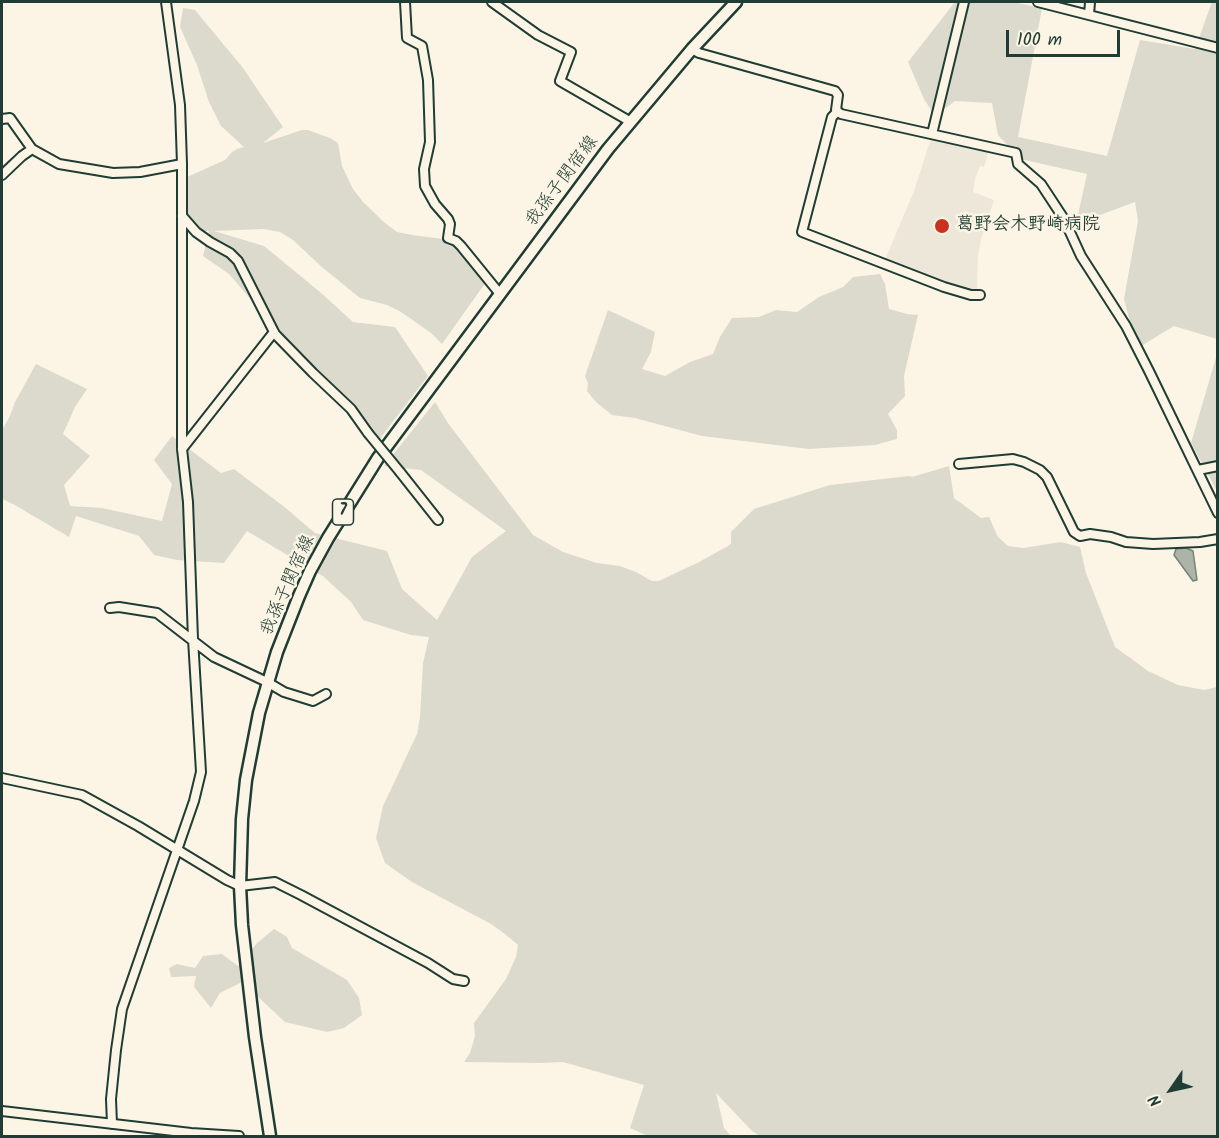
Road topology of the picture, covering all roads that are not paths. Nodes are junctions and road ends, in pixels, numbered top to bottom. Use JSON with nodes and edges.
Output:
{"nodes":[{"id":1,"x":166,"y":2,"type":"edge"},
{"id":2,"x":405,"y":2,"type":"edge"},
{"id":3,"x":492,"y":2,"type":"edge"},
{"id":4,"x":736,"y":2,"type":"edge"},
{"id":5,"x":964,"y":2,"type":"edge"},
{"id":6,"x":1038,"y":2,"type":"edge"},
{"id":7,"x":1090,"y":2,"type":"edge"},
{"id":8,"x":1089,"y":15,"type":"junction"},
{"id":9,"x":1218,"y":48,"type":"edge"},
{"id":10,"x":692,"y":49,"type":"junction"},
{"id":11,"x":837,"y":112,"type":"junction"},
{"id":12,"x":2,"y":119,"type":"edge"},
{"id":13,"x":631,"y":122,"type":"junction"},
{"id":14,"x":932,"y":134,"type":"junction"},
{"id":15,"x":32,"y":149,"type":"junction"},
{"id":16,"x":182,"y":164,"type":"junction"},
{"id":17,"x":2,"y":176,"type":"edge"},
{"id":18,"x":182,"y":216,"type":"junction"},
{"id":19,"x":500,"y":294,"type":"junction"},
{"id":20,"x":980,"y":295,"type":"dead end"},
{"id":21,"x":274,"y":332,"type":"junction"},
{"id":22,"x":182,"y":448,"type":"junction"},
{"id":23,"x":959,"y":464,"type":"dead end"},
{"id":24,"x":1218,"y":466,"type":"edge"},
{"id":25,"x":1198,"y":470,"type":"junction"},
{"id":26,"x":1218,"y":513,"type":"edge"},
{"id":27,"x":438,"y":520,"type":"dead end"},
{"id":28,"x":1218,"y":539,"type":"edge"},
{"id":29,"x":110,"y":608,"type":"dead end"},
{"id":30,"x":193,"y":639,"type":"junction"},
{"id":31,"x":267,"y":682,"type":"junction"},
{"id":32,"x":326,"y":694,"type":"dead end"},
{"id":33,"x":2,"y":778,"type":"edge"},
{"id":34,"x":177,"y":851,"type":"junction"},
{"id":35,"x":240,"y":886,"type":"junction"},
{"id":36,"x":464,"y":981,"type":"dead end"},
{"id":37,"x":2,"y":1111,"type":"edge"},
{"id":38,"x":112,"y":1124,"type":"junction"},
{"id":39,"x":239,"y":1137,"type":"edge"},
{"id":40,"x":270,"y":1137,"type":"edge"}],
"edges":[{"from":1,"to":16,"type":"street"},
{"from":2,"to":19,"type":"street"},
{"from":3,"to":13,"type":"street"},
{"from":4,"to":10,"type":"main road","name":"我孫子関宿線","number":"7"},
{"from":5,"to":14,"type":"street"},
{"from":6,"to":8,"type":"street"},
{"from":7,"to":8,"type":"street"},
{"from":8,"to":9,"type":"street"},
{"from":10,"to":11,"type":"street"},
{"from":10,"to":13,"type":"main road","name":"我孫子関宿線","number":"7"},
{"from":11,"to":14,"type":"street"},
{"from":11,"to":20,"type":"street"},
{"from":12,"to":15,"type":"street"},
{"from":13,"to":19,"type":"main road","name":"我孫子関宿線","number":"7"},
{"from":14,"to":25,"type":"street"},
{"from":15,"to":16,"type":"street"},
{"from":15,"to":17,"type":"street"},
{"from":16,"to":18,"type":"street"},
{"from":18,"to":21,"type":"street"},
{"from":18,"to":22,"type":"street"},
{"from":19,"to":31,"type":"main road","name":"我孫子関宿線","number":"7"},
{"from":21,"to":22,"type":"street"},
{"from":21,"to":27,"type":"street","bridge":true},
{"from":22,"to":30,"type":"street"},
{"from":23,"to":28,"type":"street"},
{"from":24,"to":25,"type":"street"},
{"from":25,"to":26,"type":"street"},
{"from":29,"to":30,"type":"street"},
{"from":30,"to":31,"type":"street"},
{"from":30,"to":34,"type":"street"},
{"from":31,"to":32,"type":"street"},
{"from":31,"to":35,"type":"main road","name":"我孫子関宿線","number":"7"},
{"from":33,"to":34,"type":"street"},
{"from":34,"to":35,"type":"street"},
{"from":34,"to":38,"type":"street"},
{"from":35,"to":36,"type":"street"},
{"from":35,"to":40,"type":"main road","name":"我孫子関宿線","number":"7"},
{"from":37,"to":38,"type":"street"},
{"from":38,"to":39,"type":"street"}]}
